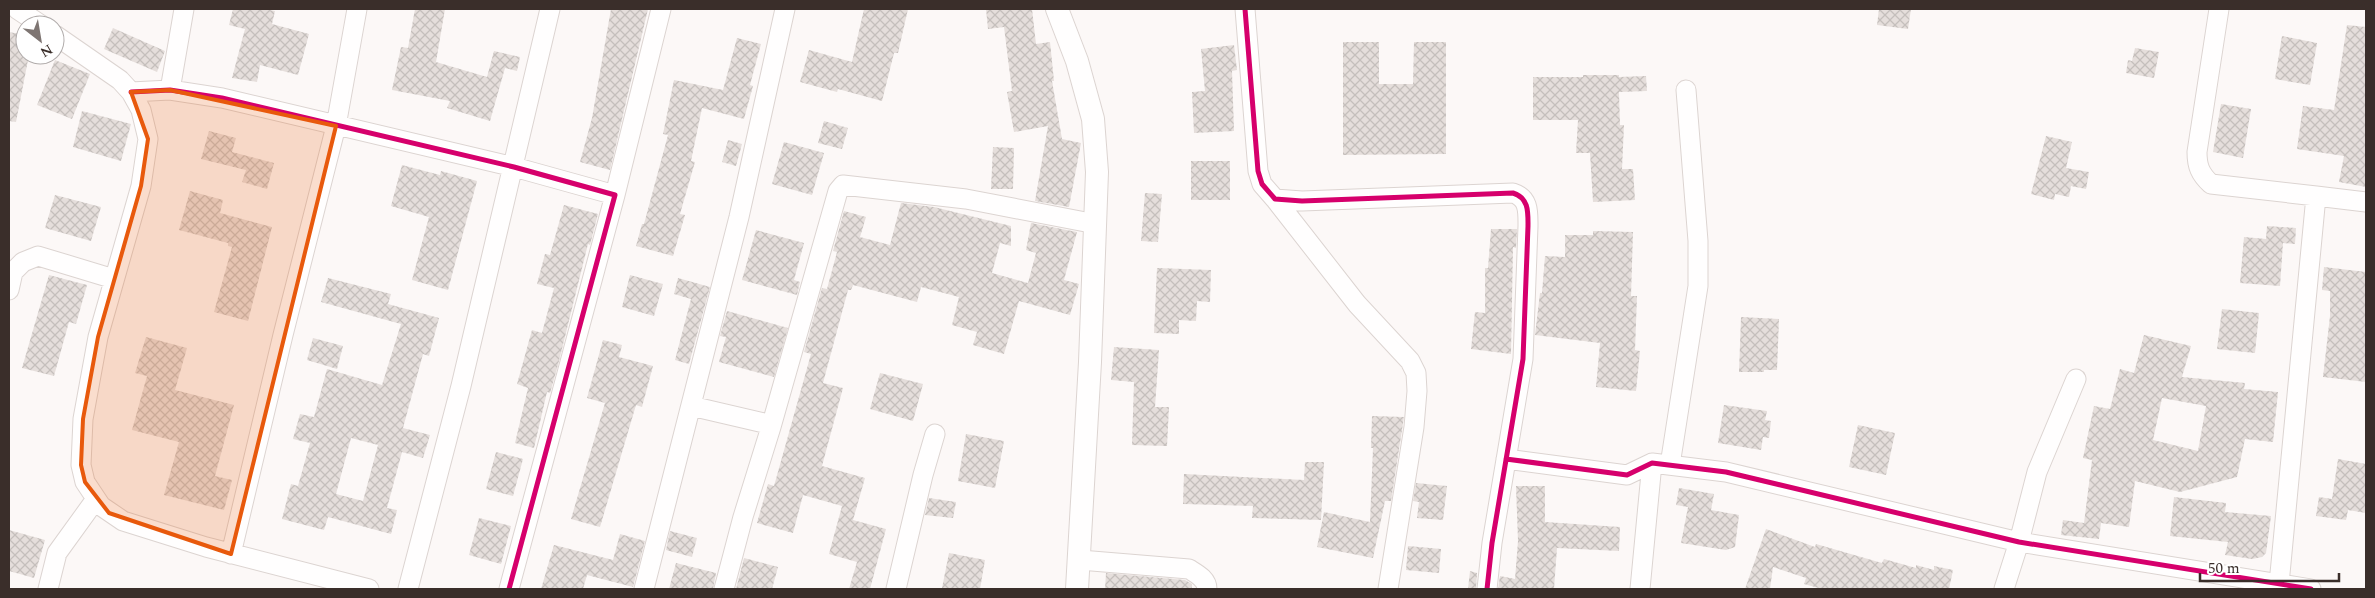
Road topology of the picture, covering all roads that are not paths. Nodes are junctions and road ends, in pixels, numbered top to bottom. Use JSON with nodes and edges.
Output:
{"nodes":[{"id":1,"x":184,"y":9,"type":"edge"},
{"id":2,"x":357,"y":9,"type":"edge"},
{"id":3,"x":550,"y":9,"type":"edge"},
{"id":4,"x":661,"y":9,"type":"edge"},
{"id":5,"x":785,"y":9,"type":"edge"},
{"id":6,"x":1057,"y":9,"type":"edge"},
{"id":7,"x":1245,"y":9,"type":"edge"},
{"id":8,"x":2219,"y":9,"type":"edge"},
{"id":9,"x":65,"y":42,"type":"edge"},
{"id":10,"x":170,"y":90,"type":"junction"},
{"id":11,"x":1686,"y":90,"type":"dead end"},
{"id":12,"x":131,"y":92,"type":"junction"},
{"id":13,"x":336,"y":126,"type":"junction"},
{"id":14,"x":514,"y":167,"type":"junction"},
{"id":15,"x":615,"y":195,"type":"junction"},
{"id":16,"x":2316,"y":196,"type":"junction"},
{"id":17,"x":1275,"y":199,"type":"junction"},
{"id":18,"x":2366,"y":202,"type":"edge"},
{"id":19,"x":1096,"y":224,"type":"junction"},
{"id":20,"x":114,"y":279,"type":"junction"},
{"id":21,"x":9,"y":290,"type":"edge"},
{"id":22,"x":2076,"y":379,"type":"dead end"},
{"id":23,"x":691,"y":406,"type":"junction"},
{"id":24,"x":771,"y":427,"type":"junction"},
{"id":25,"x":935,"y":434,"type":"dead end"},
{"id":26,"x":1506,"y":459,"type":"junction"},
{"id":27,"x":1661,"y":464,"type":"junction"},
{"id":28,"x":96,"y":499,"type":"junction"},
{"id":29,"x":2020,"y":542,"type":"junction"},
{"id":30,"x":231,"y":554,"type":"junction"},
{"id":31,"x":1080,"y":560,"type":"junction"},
{"id":32,"x":2279,"y":584,"type":"junction"},
{"id":33,"x":48,"y":589,"type":"edge"},
{"id":34,"x":369,"y":589,"type":"edge"},
{"id":35,"x":408,"y":589,"type":"edge"},
{"id":36,"x":509,"y":589,"type":"edge"},
{"id":37,"x":644,"y":589,"type":"edge"},
{"id":38,"x":724,"y":589,"type":"edge"},
{"id":39,"x":896,"y":589,"type":"edge"},
{"id":40,"x":1077,"y":589,"type":"edge"},
{"id":41,"x":1207,"y":589,"type":"edge"},
{"id":42,"x":1388,"y":589,"type":"edge"},
{"id":43,"x":1487,"y":589,"type":"edge"},
{"id":44,"x":1640,"y":589,"type":"edge"},
{"id":45,"x":2004,"y":589,"type":"edge"},
{"id":46,"x":2311,"y":589,"type":"edge"}],
"edges":[{"from":1,"to":10,"type":"street"},
{"from":2,"to":13,"type":"street"},
{"from":3,"to":14,"type":"street"},
{"from":4,"to":15,"type":"street"},
{"from":5,"to":23,"type":"street"},
{"from":6,"to":19,"type":"street"},
{"from":7,"to":17,"type":"street"},
{"from":8,"to":16,"type":"street"},
{"from":9,"to":12,"type":"street"},
{"from":10,"to":12,"type":"street"},
{"from":10,"to":13,"type":"street"},
{"from":11,"to":27,"type":"street"},
{"from":12,"to":20,"type":"street"},
{"from":13,"to":14,"type":"street"},
{"from":13,"to":30,"type":"street"},
{"from":14,"to":15,"type":"street"},
{"from":14,"to":35,"type":"street"},
{"from":15,"to":36,"type":"street"},
{"from":16,"to":18,"type":"street"},
{"from":16,"to":32,"type":"street"},
{"from":17,"to":26,"type":"street"},
{"from":17,"to":42,"type":"street"},
{"from":19,"to":24,"type":"street"},
{"from":19,"to":31,"type":"street"},
{"from":20,"to":21,"type":"street"},
{"from":20,"to":28,"type":"street"},
{"from":22,"to":29,"type":"street"},
{"from":23,"to":24,"type":"street"},
{"from":23,"to":37,"type":"street"},
{"from":24,"to":38,"type":"street"},
{"from":25,"to":39,"type":"street"},
{"from":26,"to":27,"type":"street"},
{"from":26,"to":43,"type":"street"},
{"from":27,"to":29,"type":"street"},
{"from":27,"to":44,"type":"street"},
{"from":28,"to":30,"type":"street"},
{"from":28,"to":33,"type":"street"},
{"from":29,"to":32,"type":"street"},
{"from":29,"to":45,"type":"street"},
{"from":30,"to":34,"type":"street"},
{"from":31,"to":40,"type":"street"},
{"from":31,"to":41,"type":"street"},
{"from":32,"to":46,"type":"street"}]}
